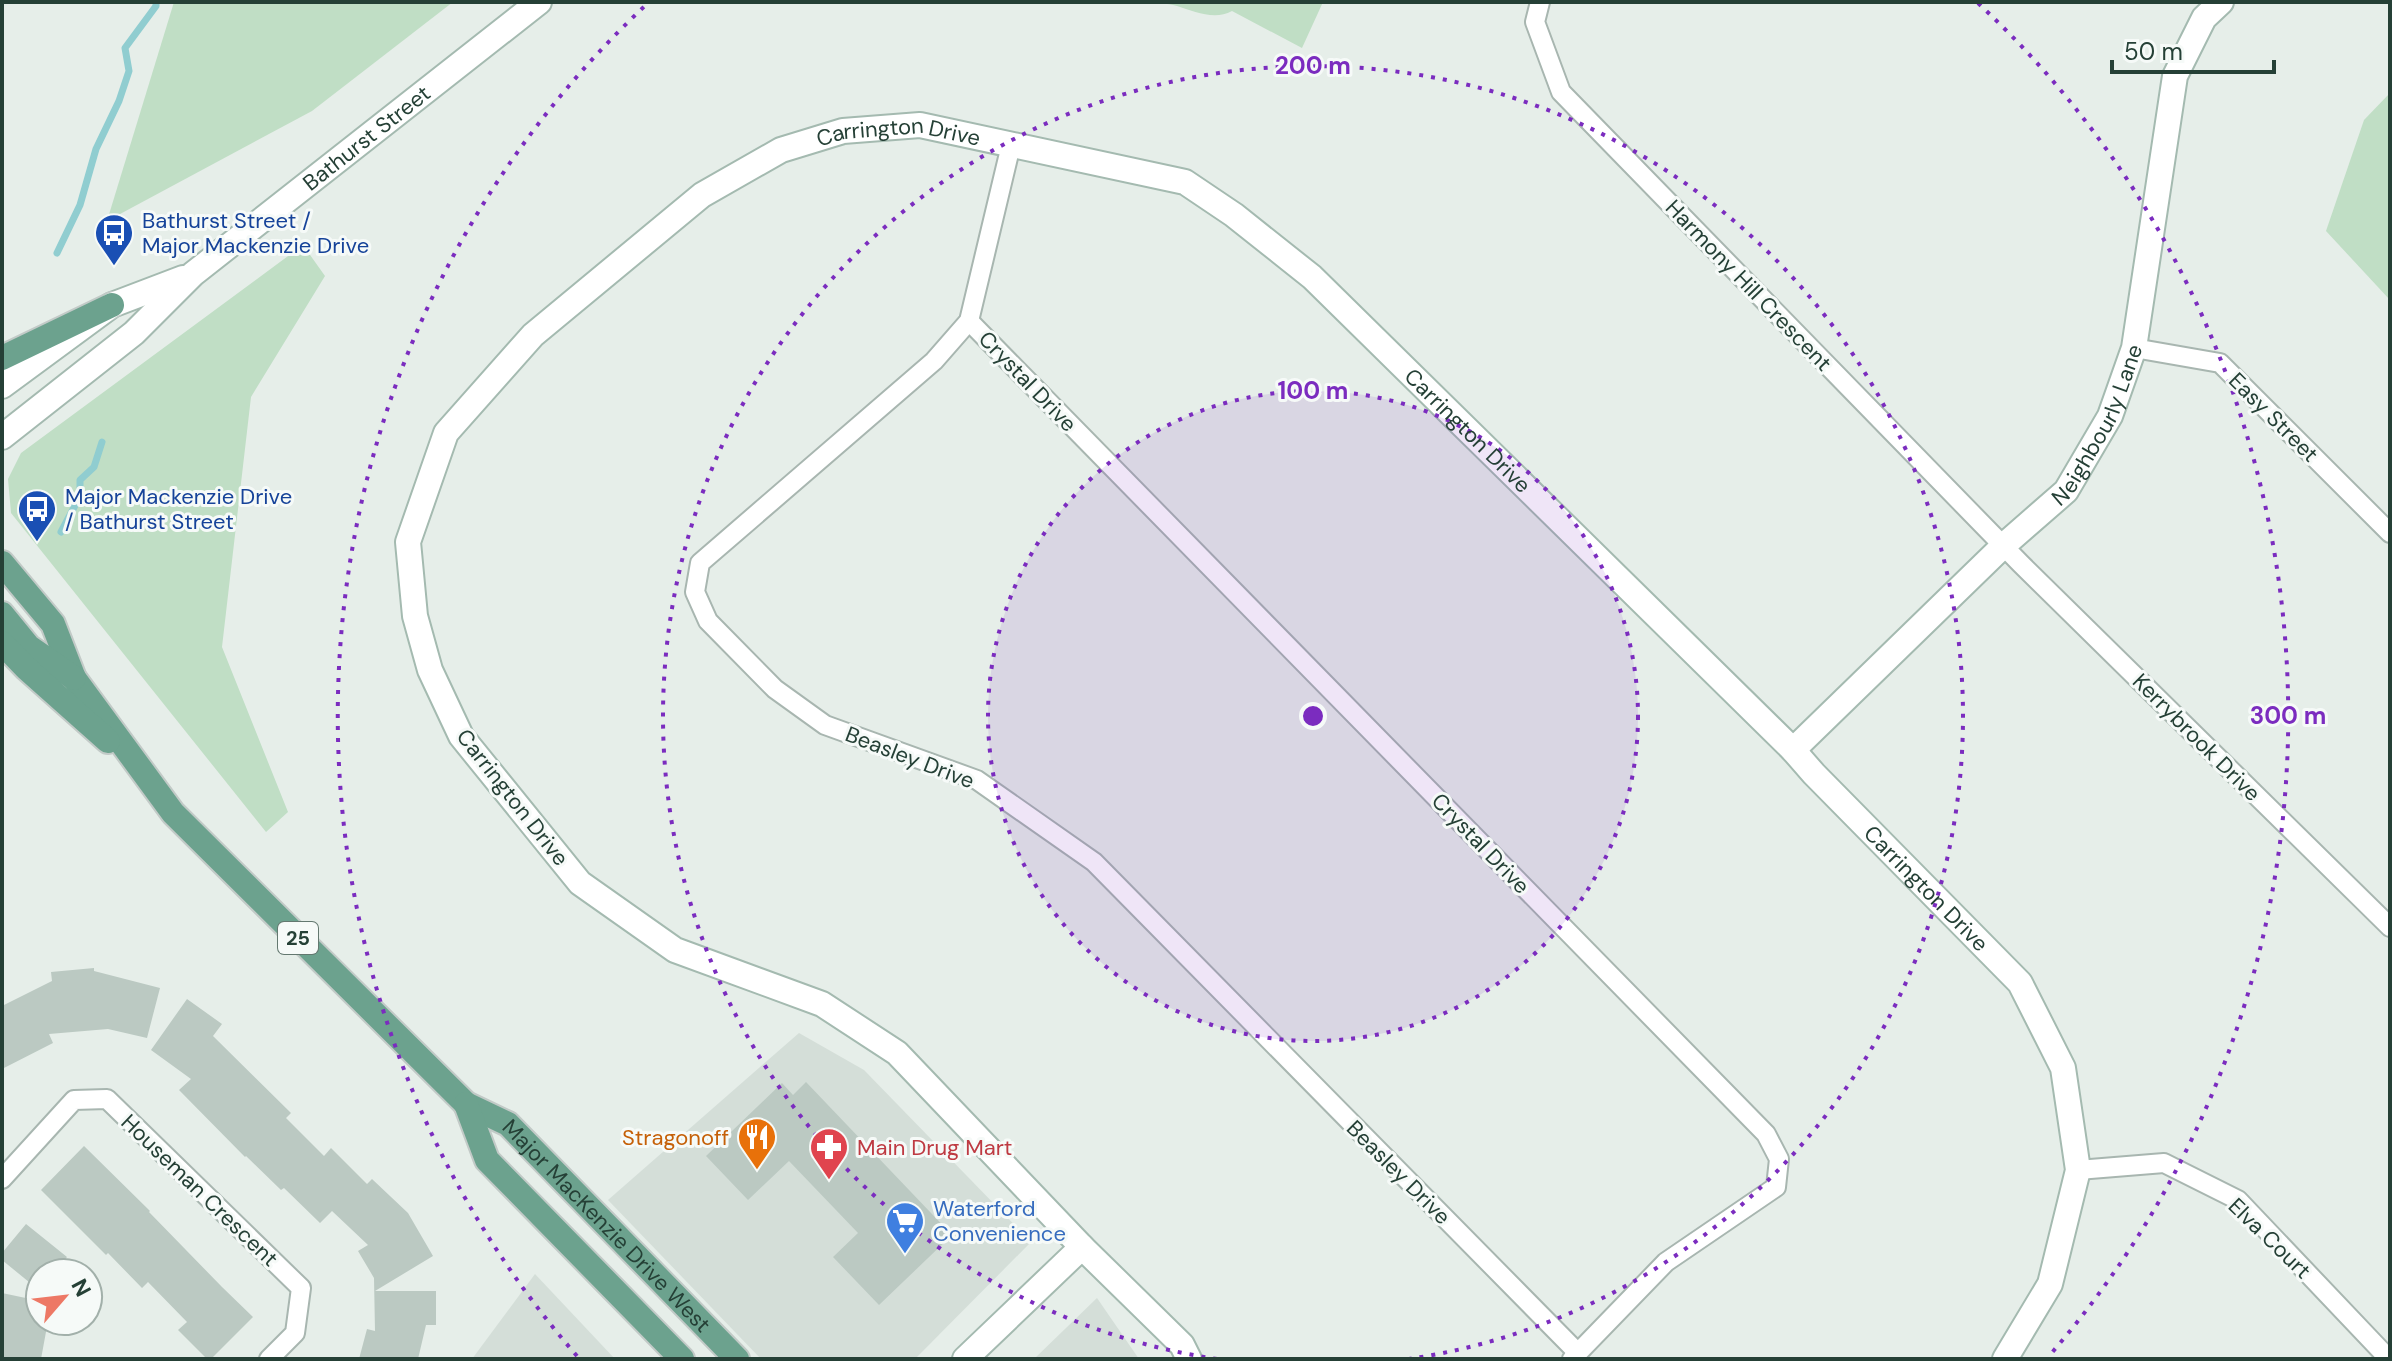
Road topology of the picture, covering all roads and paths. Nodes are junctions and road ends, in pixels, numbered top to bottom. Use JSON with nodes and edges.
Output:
{"nodes":[{"id":1,"x":539,"y":2,"type":"edge"},
{"id":2,"x":1540,"y":2,"type":"edge"},
{"id":3,"x":2221,"y":2,"type":"edge"},
{"id":4,"x":1011,"y":145,"type":"junction"},
{"id":5,"x":193,"y":274,"type":"junction"},
{"id":6,"x":112,"y":305,"type":"junction"},
{"id":7,"x":969,"y":321,"type":"junction"},
{"id":8,"x":2134,"y":348,"type":"junction"},
{"id":9,"x":2,"y":358,"type":"edge"},
{"id":10,"x":2,"y":386,"type":"edge"},
{"id":11,"x":2,"y":437,"type":"edge"},
{"id":12,"x":2390,"y":533,"type":"edge"},
{"id":13,"x":2003,"y":546,"type":"junction"},
{"id":14,"x":2,"y":563,"type":"edge"},
{"id":15,"x":2,"y":614,"type":"edge"},
{"id":16,"x":2,"y":643,"type":"edge"},
{"id":17,"x":74,"y":678,"type":"junction"},
{"id":18,"x":1793,"y":750,"type":"junction"},
{"id":19,"x":138,"y":765,"type":"junction"},
{"id":20,"x":2390,"y":927,"type":"edge"},
{"id":21,"x":466,"y":1104,"type":"junction"},
{"id":22,"x":2078,"y":1170,"type":"junction"},
{"id":23,"x":2,"y":1179,"type":"edge"},
{"id":24,"x":1082,"y":1247,"type":"junction"},
{"id":25,"x":1575,"y":1356,"type":"edge"},
{"id":26,"x":269,"y":1359,"type":"edge"},
{"id":27,"x":682,"y":1359,"type":"edge"},
{"id":28,"x":737,"y":1359,"type":"edge"},
{"id":29,"x":965,"y":1359,"type":"edge"},
{"id":30,"x":1189,"y":1359,"type":"edge"},
{"id":31,"x":2005,"y":1359,"type":"edge"},
{"id":32,"x":2389,"y":1359,"type":"edge"}],
"edges":[{"from":1,"to":5,"type":"street","name":"Bathurst Street"},
{"from":2,"to":13,"type":"street","name":"Harmony Hill Crescent"},
{"from":3,"to":8,"type":"street","name":"Neighbourly Lane"},
{"from":4,"to":7,"type":"street","name":"Beasley Drive"},
{"from":4,"to":18,"type":"street","name":"Carrington Drive"},
{"from":4,"to":24,"type":"street","name":"Carrington Drive"},
{"from":5,"to":6,"type":"street","name":"Bathurst Street"},
{"from":5,"to":11,"type":"street","name":"Bathurst Street"},
{"from":6,"to":9,"type":"main road"},
{"from":6,"to":10,"type":"street","name":"Bathurst Street"},
{"from":7,"to":25,"type":"street","name":"Crystal Drive"},
{"from":7,"to":25,"type":"street","name":"Beasley Drive"},
{"from":8,"to":12,"type":"street","name":"Easy Street"},
{"from":8,"to":13,"type":"street","name":"Neighbourly Lane"},
{"from":13,"to":18,"type":"street","name":"Neighbourly Lane"},
{"from":13,"to":20,"type":"street","name":"Kerrybrook Drive"},
{"from":14,"to":17,"type":"main road","name":"Major MacKenzie Drive West","number":"25"},
{"from":15,"to":17,"type":"main road","name":"Major MacKenzie Drive West","number":"25"},
{"from":16,"to":19,"type":"main road"},
{"from":17,"to":19,"type":"main road","name":"Major MacKenzie Drive West","number":"25"},
{"from":18,"to":22,"type":"street","name":"Carrington Drive"},
{"from":19,"to":21,"type":"main road","name":"Major MacKenzie Drive West","number":"25"},
{"from":21,"to":27,"type":"main road","name":"Major MacKenzie Drive West","number":"25"},
{"from":21,"to":28,"type":"main road","name":"Major MacKenzie Drive West","number":"25"},
{"from":22,"to":31,"type":"street","name":"Carrington Drive"},
{"from":22,"to":32,"type":"street","name":"Elva Court"},
{"from":23,"to":26,"type":"street","name":"Houseman Crescent"},
{"from":24,"to":29,"type":"street"},
{"from":24,"to":30,"type":"street","name":"Carrington Drive"}]}
